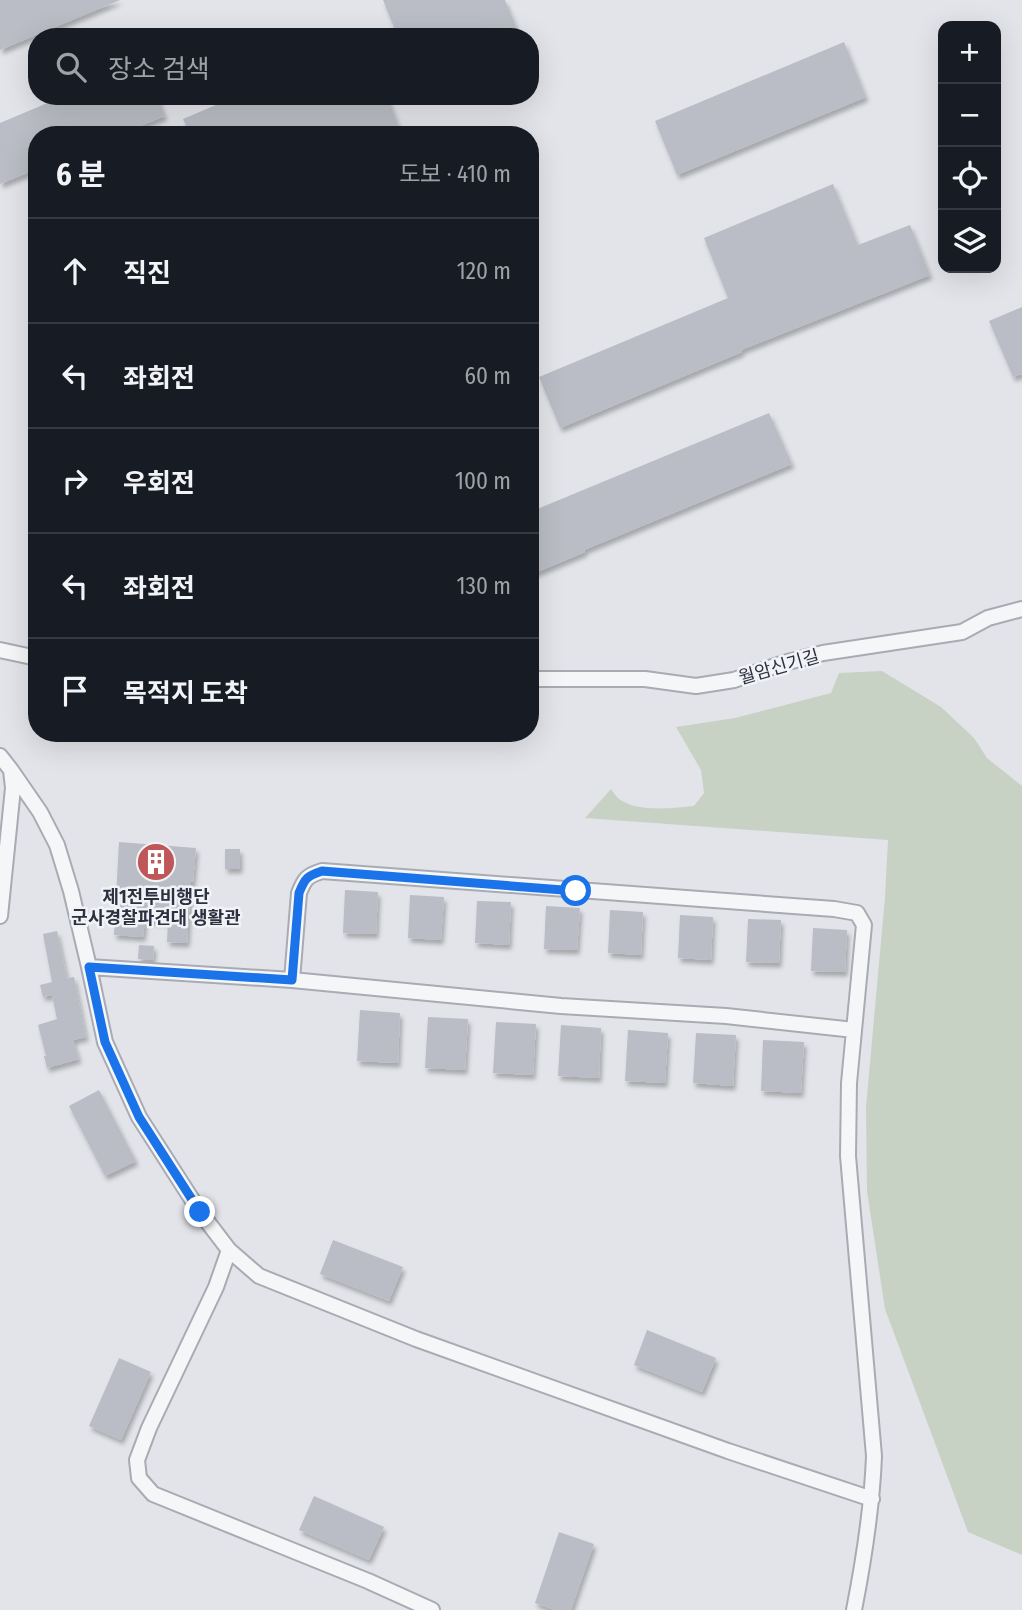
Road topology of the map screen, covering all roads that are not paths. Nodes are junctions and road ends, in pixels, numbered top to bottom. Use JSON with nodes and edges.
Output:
{"nodes":[{"id":1,"x":1022,"y":609,"type":"edge"},
{"id":2,"x":0,"y":650,"type":"edge"},
{"id":3,"x":28,"y":656,"type":"edge"},
{"id":4,"x":539,"y":679,"type":"edge"},
{"id":5,"x":0,"y":756,"type":"edge"},
{"id":6,"x":11,"y":770,"type":"junction"},
{"id":7,"x":0,"y":916,"type":"edge"},
{"id":8,"x":89,"y":967,"type":"junction"},
{"id":9,"x":292,"y":980,"type":"junction"},
{"id":10,"x":854,"y":1030,"type":"junction"},
{"id":11,"x":229,"y":1250,"type":"junction"},
{"id":12,"x":872,"y":1499,"type":"junction"},
{"id":13,"x":417,"y":1607,"type":"edge"},
{"id":14,"x":432,"y":1610,"type":"edge"},
{"id":15,"x":854,"y":1610,"type":"edge"}],
"edges":[{"from":1,"to":4,"type":"street","name":"월암신기길"},
{"from":2,"to":3,"type":"street"},
{"from":5,"to":6,"type":"street"},
{"from":6,"to":7,"type":"street"},
{"from":6,"to":8,"type":"street"},
{"from":8,"to":9,"type":"street"},
{"from":8,"to":11,"type":"street"},
{"from":9,"to":10,"type":"street"},
{"from":9,"to":10,"type":"street"},
{"from":10,"to":12,"type":"street"},
{"from":11,"to":12,"type":"street"},
{"from":11,"to":13,"type":"street"},
{"from":12,"to":15,"type":"street"},
{"from":13,"to":14,"type":"street"}]}
